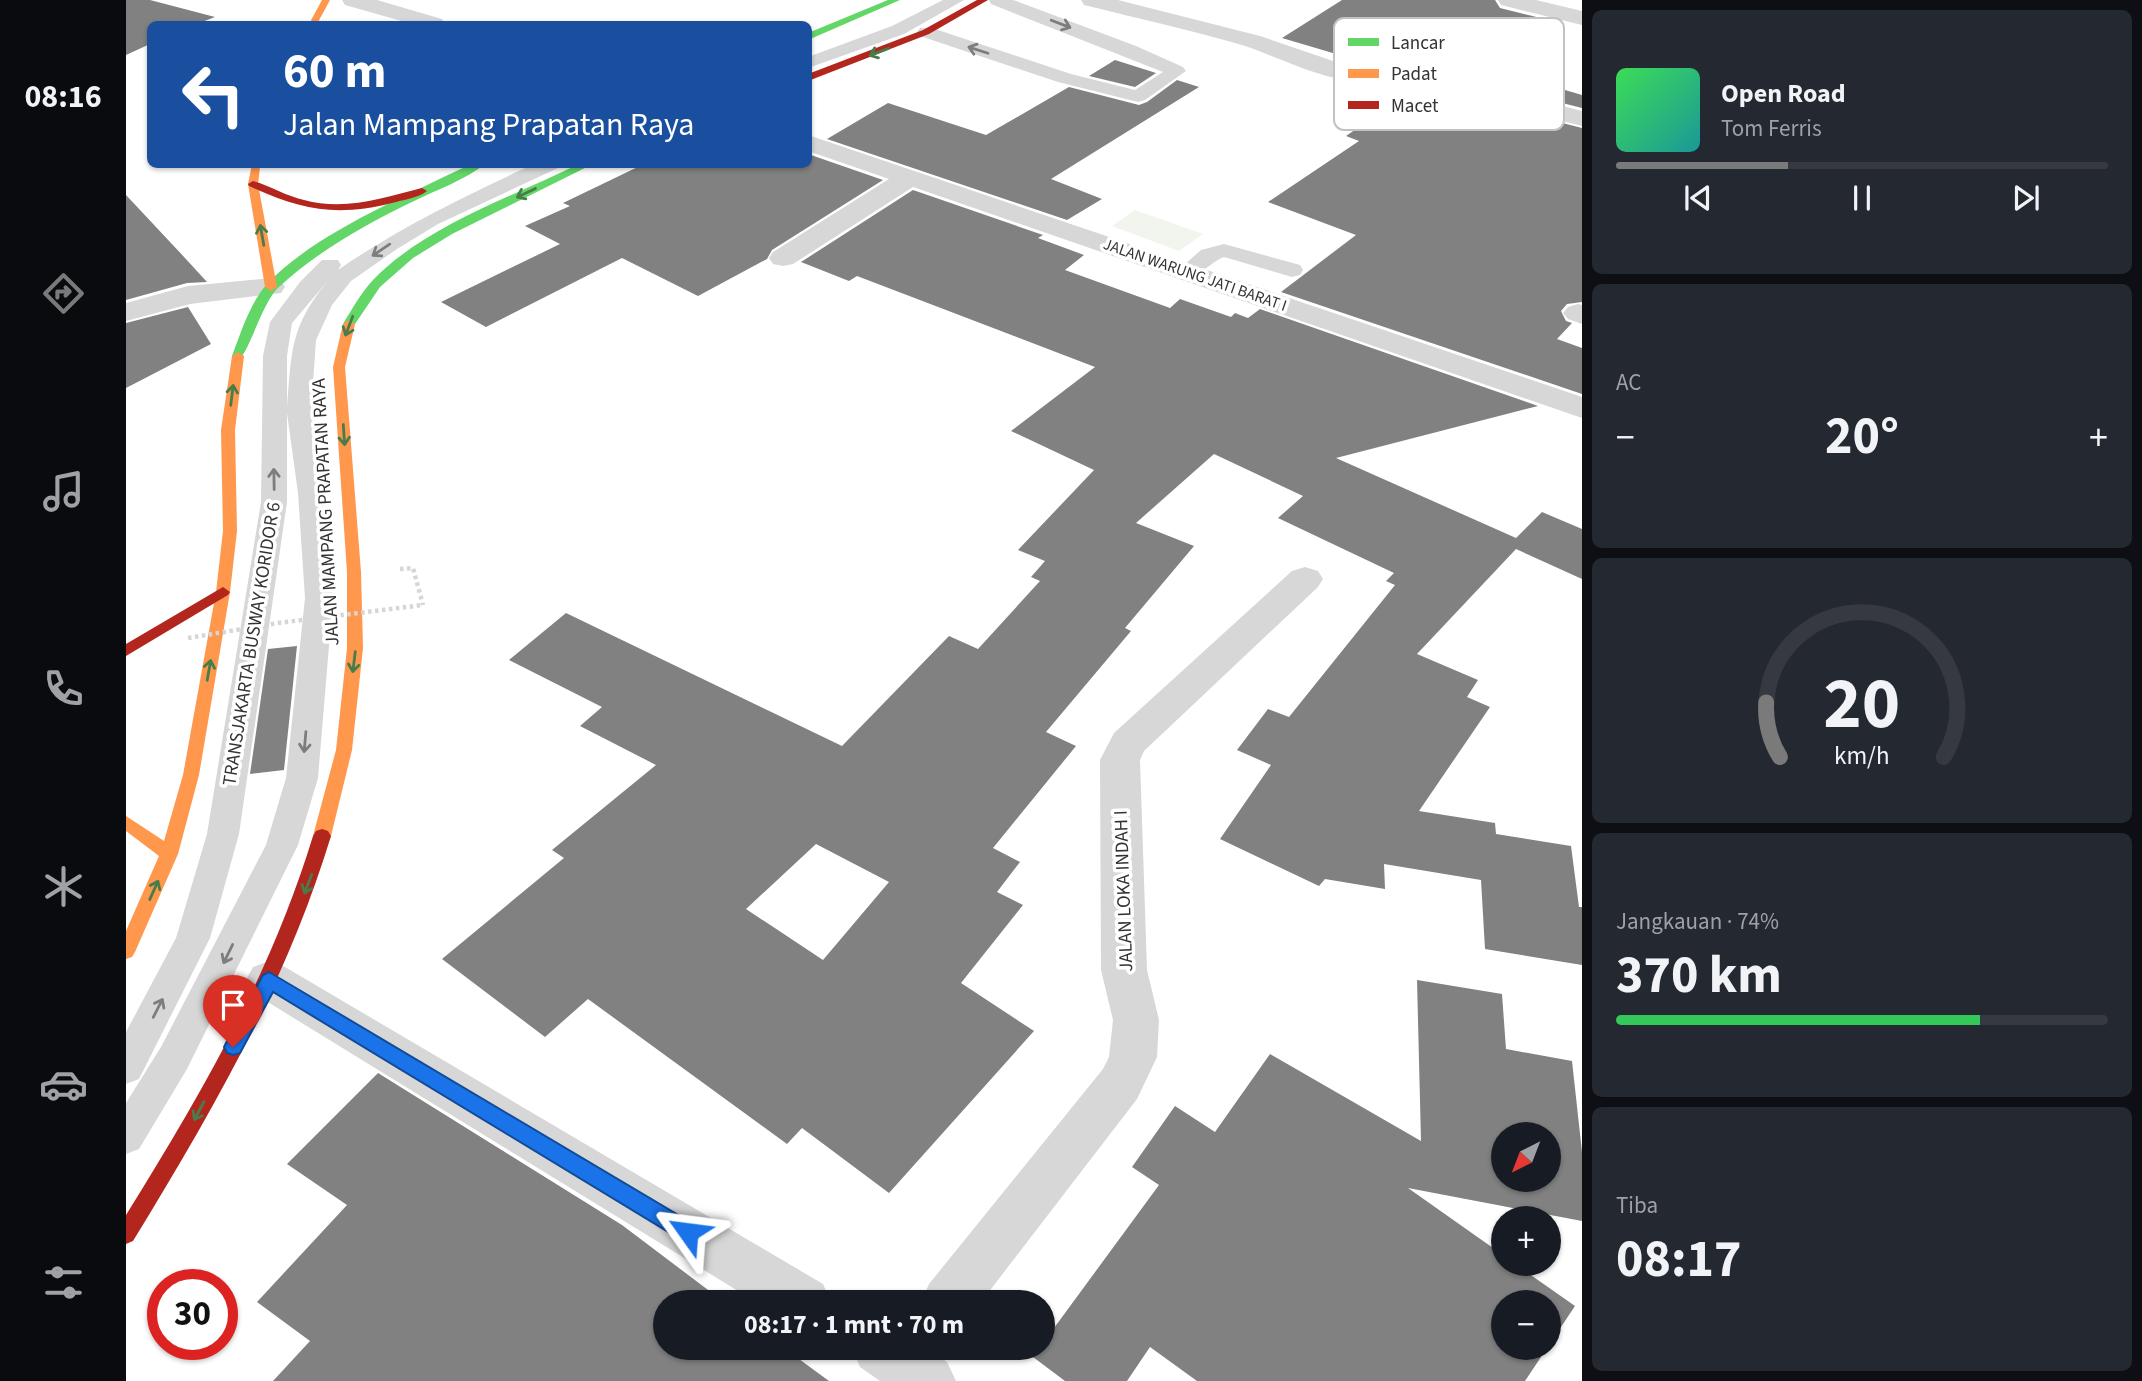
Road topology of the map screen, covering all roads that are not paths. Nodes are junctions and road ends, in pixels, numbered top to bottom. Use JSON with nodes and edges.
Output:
{"nodes":[{"id":1,"x":327,"y":0,"type":"edge"},
{"id":2,"x":353,"y":0,"type":"edge"},
{"id":3,"x":896,"y":0,"type":"edge"},
{"id":4,"x":934,"y":0,"type":"edge"},
{"id":5,"x":956,"y":0,"type":"edge"},
{"id":6,"x":984,"y":0,"type":"edge"},
{"id":7,"x":997,"y":0,"type":"edge"},
{"id":8,"x":1092,"y":0,"type":"edge"},
{"id":9,"x":1509,"y":0,"type":"edge"},
{"id":10,"x":1582,"y":19,"type":"edge"},
{"id":11,"x":315,"y":21,"type":"edge"},
{"id":12,"x":424,"y":21,"type":"edge"},
{"id":13,"x":926,"y":32,"type":"junction"},
{"id":14,"x":812,"y":35,"type":"edge"},
{"id":15,"x":812,"y":51,"type":"edge"},
{"id":16,"x":812,"y":62,"type":"edge"},
{"id":17,"x":1334,"y":70,"type":"edge"},
{"id":18,"x":812,"y":76,"type":"edge"},
{"id":19,"x":1564,"y":114,"type":"edge"},
{"id":20,"x":1582,"y":119,"type":"edge"},
{"id":21,"x":812,"y":143,"type":"edge"},
{"id":22,"x":255,"y":168,"type":"edge"},
{"id":23,"x":471,"y":168,"type":"edge"},
{"id":24,"x":510,"y":168,"type":"edge"},
{"id":25,"x":542,"y":168,"type":"edge"},
{"id":26,"x":579,"y":168,"type":"edge"},
{"id":27,"x":910,"y":177,"type":"junction"},
{"id":28,"x":253,"y":184,"type":"junction"},
{"id":29,"x":422,"y":191,"type":"junction"},
{"id":30,"x":783,"y":258,"type":"dead end"},
{"id":31,"x":1292,"y":270,"type":"dead end"},
{"id":32,"x":1187,"y":272,"type":"junction"},
{"id":33,"x":271,"y":287,"type":"junction"},
{"id":34,"x":126,"y":312,"type":"edge"},
{"id":35,"x":1582,"y":408,"type":"edge"},
{"id":36,"x":1305,"y":579,"type":"dead end"},
{"id":37,"x":223,"y":592,"type":"junction"},
{"id":38,"x":126,"y":651,"type":"edge"},
{"id":39,"x":126,"y":822,"type":"edge"},
{"id":40,"x":169,"y":854,"type":"junction"},
{"id":41,"x":126,"y":952,"type":"edge"},
{"id":42,"x":269,"y":980,"type":"junction"},
{"id":43,"x":126,"y":1068,"type":"edge"},
{"id":44,"x":126,"y":1137,"type":"edge"},
{"id":45,"x":126,"y":1234,"type":"edge"},
{"id":46,"x":784,"y":1290,"type":"edge"},
{"id":47,"x":957,"y":1290,"type":"edge"}],
"edges":[{"from":1,"to":11,"type":"main road"},
{"from":2,"to":12,"type":"street"},
{"from":3,"to":14,"type":"main road"},
{"from":4,"to":15,"type":"lane"},
{"from":5,"to":16,"type":"lane"},
{"from":6,"to":13,"type":"main road"},
{"from":7,"to":13,"type":"lane","one_way":true},
{"from":8,"to":17,"type":"street"},
{"from":9,"to":10,"type":"street"},
{"from":13,"to":18,"type":"main road","one_way":true},
{"from":19,"to":20,"type":"street"},
{"from":21,"to":27,"type":"street","name":"JALAN WARUNG JATI BARAT I"},
{"from":22,"to":28,"type":"main road"},
{"from":23,"to":29,"type":"main road"},
{"from":43,"to":24,"type":"lane","name":"TRANSJAKARTA BUSWAY KORIDOR 6","one_way":true},
{"from":25,"to":44,"type":"lane","name":"TRANSJAKARTA BUSWAY KORIDOR 6","one_way":true},
{"from":26,"to":42,"type":"main road","name":"JALAN MAMPANG PRAPATAN RAYA","one_way":true},
{"from":27,"to":30,"type":"street"},
{"from":27,"to":32,"type":"street","name":"JALAN WARUNG JATI BARAT I"},
{"from":28,"to":29,"type":"main road"},
{"from":33,"to":28,"type":"main road","one_way":true},
{"from":29,"to":33,"type":"main road"},
{"from":31,"to":32,"type":"lane"},
{"from":32,"to":35,"type":"street","name":"JALAN WARUNG JATI BARAT I"},
{"from":33,"to":34,"type":"street"},
{"from":37,"to":33,"type":"main road","one_way":true},
{"from":36,"to":47,"type":"street","name":"JALAN LOKA INDAH I"},
{"from":37,"to":38,"type":"main road"},
{"from":40,"to":37,"type":"main road","one_way":true},
{"from":39,"to":40,"type":"main road"},
{"from":41,"to":40,"type":"main road","one_way":true},
{"from":42,"to":45,"type":"main road","name":"JALAN MAMPANG PRAPATAN RAYA","one_way":true},
{"from":42,"to":46,"type":"street"}]}
